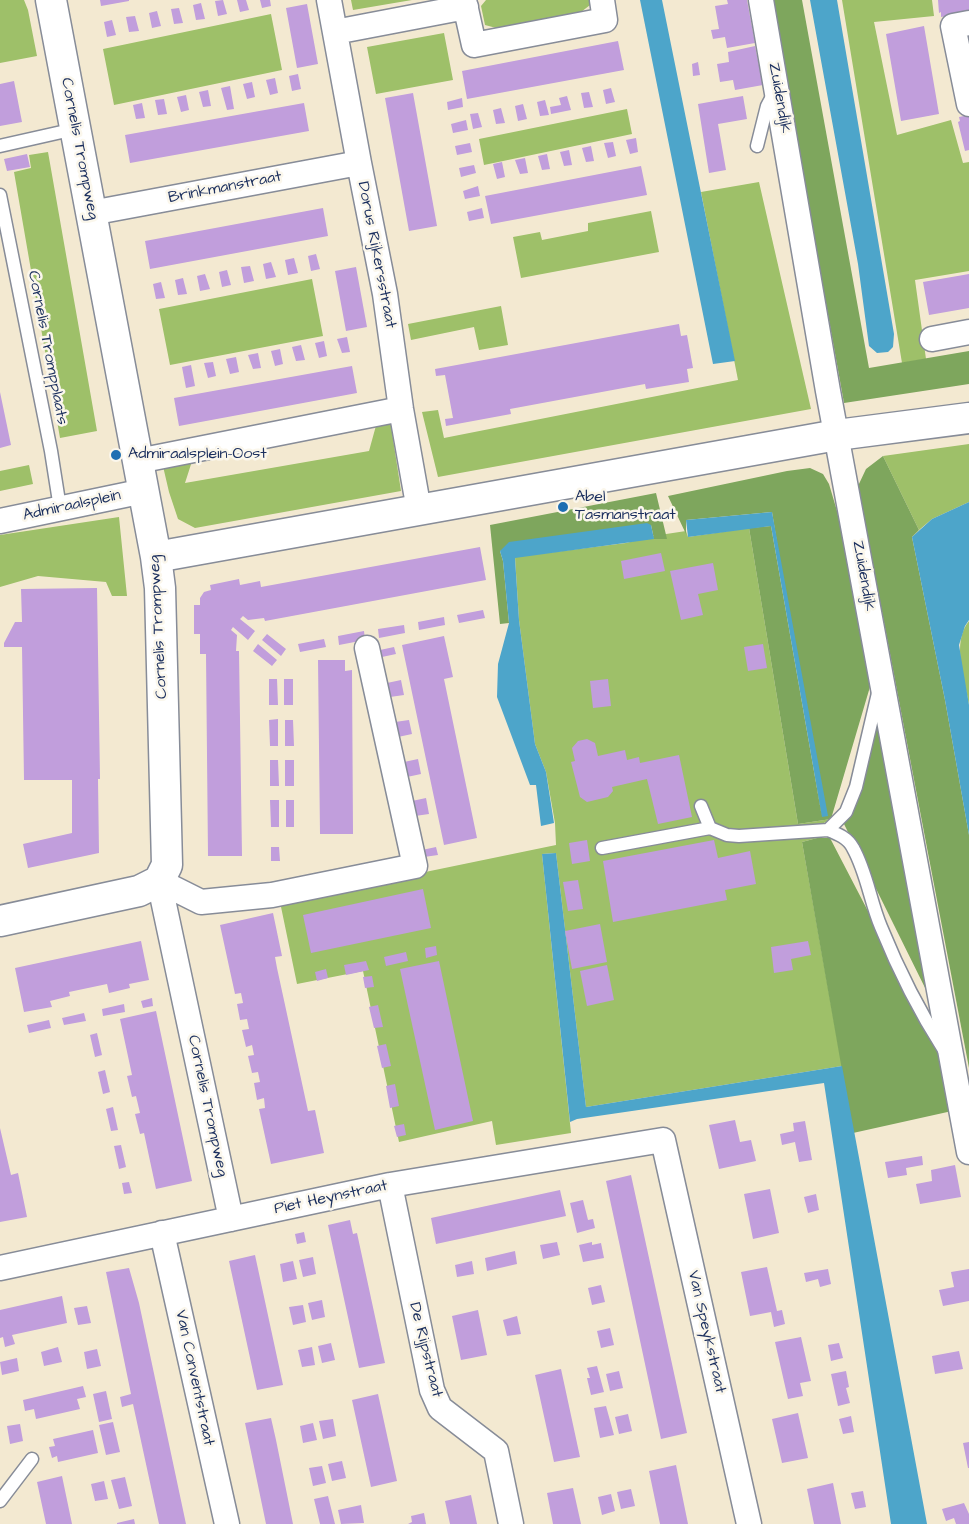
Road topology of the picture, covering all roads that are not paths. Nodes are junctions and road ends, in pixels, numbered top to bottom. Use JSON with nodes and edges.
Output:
{"nodes":[{"id":1,"x":51,"y":0,"type":"edge"},
{"id":2,"x":329,"y":0,"type":"edge"},
{"id":3,"x":602,"y":0,"type":"edge"},
{"id":4,"x":761,"y":0,"type":"edge"},
{"id":5,"x":465,"y":4,"type":"edge"},
{"id":6,"x":969,"y":23,"type":"edge"},
{"id":7,"x":335,"y":32,"type":"junction"},
{"id":8,"x":777,"y":87,"type":"junction"},
{"id":9,"x":969,"y":105,"type":"edge"},
{"id":10,"x":75,"y":129,"type":"junction"},
{"id":11,"x":0,"y":146,"type":"edge"},
{"id":12,"x":757,"y":146,"type":"dead end"},
{"id":13,"x":358,"y":163,"type":"junction"},
{"id":14,"x":0,"y":195,"type":"edge"},
{"id":15,"x":91,"y":213,"type":"junction"},
{"id":16,"x":969,"y":332,"type":"edge"},
{"id":17,"x":932,"y":339,"type":"dead end"},
{"id":18,"x":400,"y":409,"type":"junction"},
{"id":19,"x":969,"y":418,"type":"edge"},
{"id":20,"x":837,"y":435,"type":"junction"},
{"id":21,"x":138,"y":462,"type":"junction"},
{"id":22,"x":144,"y":490,"type":"junction"},
{"id":23,"x":60,"y":508,"type":"junction"},
{"id":24,"x":419,"y":510,"type":"junction"},
{"id":25,"x":0,"y":521,"type":"edge"},
{"id":26,"x":156,"y":557,"type":"junction"},
{"id":27,"x":367,"y":648,"type":"dead end"},
{"id":28,"x":882,"y":678,"type":"junction"},
{"id":29,"x":701,"y":806,"type":"dead end"},
{"id":30,"x":710,"y":828,"type":"junction"},
{"id":31,"x":828,"y":830,"type":"junction"},
{"id":32,"x":602,"y":848,"type":"dead end"},
{"id":33,"x":159,"y":881,"type":"junction"},
{"id":34,"x":0,"y":921,"type":"edge"},
{"id":35,"x":952,"y":1063,"type":"junction"},
{"id":36,"x":663,"y":1140,"type":"joint"},
{"id":37,"x":969,"y":1152,"type":"edge"},
{"id":38,"x":390,"y":1185,"type":"junction"},
{"id":39,"x":231,"y":1219,"type":"junction"},
{"id":40,"x":162,"y":1233,"type":"junction"},
{"id":41,"x":0,"y":1268,"type":"edge"},
{"id":42,"x":32,"y":1459,"type":"dead end"},
{"id":43,"x":0,"y":1501,"type":"edge"},
{"id":44,"x":226,"y":1524,"type":"edge"},
{"id":45,"x":511,"y":1524,"type":"edge"},
{"id":46,"x":749,"y":1524,"type":"edge"}],
"edges":[{"from":1,"to":10,"type":"street","name":"Cornelis Trompweg"},
{"from":2,"to":7,"type":"street","name":"Dorus Rijkersstraat"},
{"from":3,"to":5,"type":"street"},
{"from":4,"to":8,"type":"street","name":"Zuidendijk"},
{"from":5,"to":7,"type":"street"},
{"from":6,"to":9,"type":"street"},
{"from":7,"to":13,"type":"street","name":"Dorus Rijkersstraat"},
{"from":8,"to":12,"type":"lane"},
{"from":8,"to":20,"type":"street","name":"Zuidendijk"},
{"from":10,"to":11,"type":"lane"},
{"from":10,"to":15,"type":"street","name":"Cornelis Trompweg"},
{"from":13,"to":15,"type":"street","name":"Brinkmanstraat"},
{"from":13,"to":18,"type":"street","name":"Dorus Rijkersstraat"},
{"from":14,"to":23,"type":"lane","name":"Cornelis Trompplaats"},
{"from":15,"to":21,"type":"street","name":"Cornelis Trompweg"},
{"from":16,"to":17,"type":"street"},
{"from":18,"to":21,"type":"street"},
{"from":18,"to":24,"type":"street","name":"Dorus Rijkersstraat"},
{"from":19,"to":20,"type":"street"},
{"from":20,"to":24,"type":"street"},
{"from":20,"to":28,"type":"street","name":"Zuidendijk"},
{"from":21,"to":22,"type":"street","name":"Cornelis Trompweg"},
{"from":22,"to":23,"type":"street","name":"Admiraalsplein"},
{"from":22,"to":26,"type":"street","name":"Cornelis Trompweg"},
{"from":23,"to":25,"type":"street","name":"Admiraalsplein"},
{"from":24,"to":26,"type":"street"},
{"from":26,"to":33,"type":"street","name":"Cornelis Trompweg"},
{"from":27,"to":33,"type":"street"},
{"from":28,"to":31,"type":"lane"},
{"from":28,"to":35,"type":"street","name":"Zuidendijk"},
{"from":29,"to":30,"type":"lane"},
{"from":30,"to":31,"type":"lane"},
{"from":30,"to":32,"type":"lane"},
{"from":31,"to":35,"type":"lane"},
{"from":33,"to":34,"type":"street"},
{"from":33,"to":39,"type":"street","name":"Cornelis Trompweg"},
{"from":35,"to":37,"type":"street","name":"Zuidendijk"},
{"from":36,"to":38,"type":"street","name":"Piet Heynstraat"},
{"from":36,"to":46,"type":"street","name":"Van Speykstraat"},
{"from":38,"to":39,"type":"street","name":"Piet Heynstraat"},
{"from":38,"to":45,"type":"street","name":"De Rijpstraat"},
{"from":39,"to":40,"type":"street","name":"Piet Heynstraat"},
{"from":40,"to":41,"type":"street","name":"Piet Heynstraat"},
{"from":40,"to":44,"type":"street","name":"Van Conventstraat"},
{"from":42,"to":43,"type":"lane"}]}
